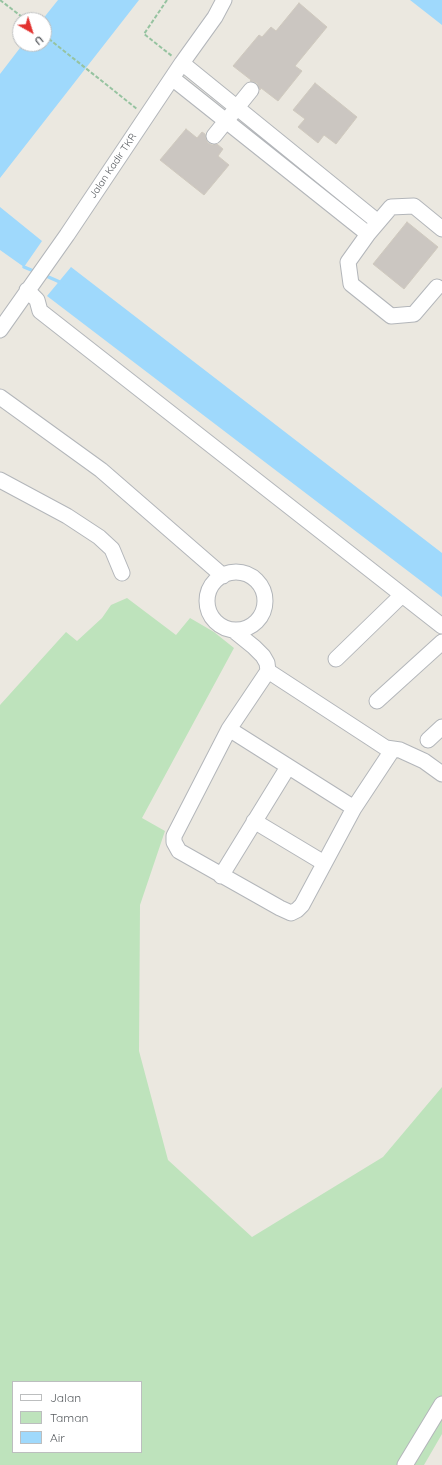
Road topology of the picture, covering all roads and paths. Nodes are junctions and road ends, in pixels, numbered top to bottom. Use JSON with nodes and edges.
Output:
{"nodes":[{"id":1,"x":0,"y":0,"type":"edge"},
{"id":2,"x":167,"y":0,"type":"edge"},
{"id":3,"x":224,"y":0,"type":"edge"},
{"id":4,"x":16,"y":12,"type":"edge"},
{"id":5,"x":52,"y":40,"type":"edge"},
{"id":6,"x":182,"y":63,"type":"junction"},
{"id":7,"x":172,"y":78,"type":"junction"},
{"id":8,"x":251,"y":90,"type":"dead end"},
{"id":9,"x":237,"y":108,"type":"junction"},
{"id":10,"x":146,"y":116,"type":"junction"},
{"id":11,"x":226,"y":120,"type":"junction"},
{"id":12,"x":214,"y":136,"type":"dead end"},
{"id":13,"x":378,"y":222,"type":"junction"},
{"id":14,"x":442,"y":229,"type":"edge"},
{"id":15,"x":368,"y":234,"type":"junction"},
{"id":16,"x":440,"y":286,"type":"edge"},
{"id":17,"x":28,"y":289,"type":"junction"},
{"id":18,"x":0,"y":330,"type":"edge"},
{"id":19,"x":0,"y":397,"type":"edge"},
{"id":20,"x":0,"y":480,"type":"edge"},
{"id":21,"x":122,"y":573,"type":"dead end"},
{"id":22,"x":222,"y":576,"type":"junction"},
{"id":23,"x":402,"y":595,"type":"junction"},
{"id":24,"x":442,"y":626,"type":"edge"},
{"id":25,"x":233,"y":630,"type":"junction"},
{"id":26,"x":442,"y":642,"type":"edge"},
{"id":27,"x":336,"y":659,"type":"dead end"},
{"id":28,"x":268,"y":670,"type":"junction"},
{"id":29,"x":377,"y":701,"type":"dead end"},
{"id":30,"x":442,"y":727,"type":"edge"},
{"id":31,"x":229,"y":729,"type":"junction"},
{"id":32,"x":428,"y":740,"type":"dead end"},
{"id":33,"x":393,"y":749,"type":"junction"},
{"id":34,"x":288,"y":767,"type":"junction"},
{"id":35,"x":442,"y":774,"type":"edge"},
{"id":36,"x":354,"y":808,"type":"junction"},
{"id":37,"x":254,"y":821,"type":"junction"},
{"id":38,"x":324,"y":863,"type":"junction"},
{"id":39,"x":221,"y":876,"type":"junction"},
{"id":40,"x":442,"y":1404,"type":"edge"},
{"id":41,"x":405,"y":1465,"type":"edge"}],
"edges":[{"from":1,"to":4,"type":"path"},
{"from":2,"to":6,"type":"path"},
{"from":3,"to":6,"type":"street","name":"Jalan Kadir TKR"},
{"from":5,"to":10,"type":"path"},
{"from":6,"to":7,"type":"street","name":"Jalan Kadir TKR"},
{"from":6,"to":9,"type":"street"},
{"from":7,"to":10,"type":"street","name":"Jalan Kadir TKR"},
{"from":7,"to":11,"type":"street"},
{"from":8,"to":9,"type":"street"},
{"from":9,"to":11,"type":"street"},
{"from":9,"to":13,"type":"street"},
{"from":10,"to":17,"type":"street","name":"Jalan Kadir TKR"},
{"from":11,"to":12,"type":"street"},
{"from":11,"to":15,"type":"street"},
{"from":13,"to":14,"type":"street"},
{"from":13,"to":15,"type":"street"},
{"from":15,"to":16,"type":"street"},
{"from":17,"to":18,"type":"street","name":"Jalan Kadir TKR"},
{"from":17,"to":23,"type":"street"},
{"from":19,"to":22,"type":"street"},
{"from":20,"to":21,"type":"street"},
{"from":22,"to":25,"type":"street"},
{"from":22,"to":25,"type":"street"},
{"from":23,"to":24,"type":"street"},
{"from":23,"to":27,"type":"street"},
{"from":25,"to":28,"type":"street"},
{"from":26,"to":29,"type":"street"},
{"from":28,"to":31,"type":"street"},
{"from":28,"to":33,"type":"street"},
{"from":30,"to":32,"type":"street"},
{"from":31,"to":34,"type":"street"},
{"from":31,"to":39,"type":"street"},
{"from":33,"to":35,"type":"street"},
{"from":33,"to":36,"type":"street"},
{"from":34,"to":36,"type":"street"},
{"from":34,"to":37,"type":"street"},
{"from":36,"to":38,"type":"street"},
{"from":37,"to":38,"type":"street"},
{"from":37,"to":39,"type":"street"},
{"from":38,"to":39,"type":"street"},
{"from":40,"to":41,"type":"street"}]}
